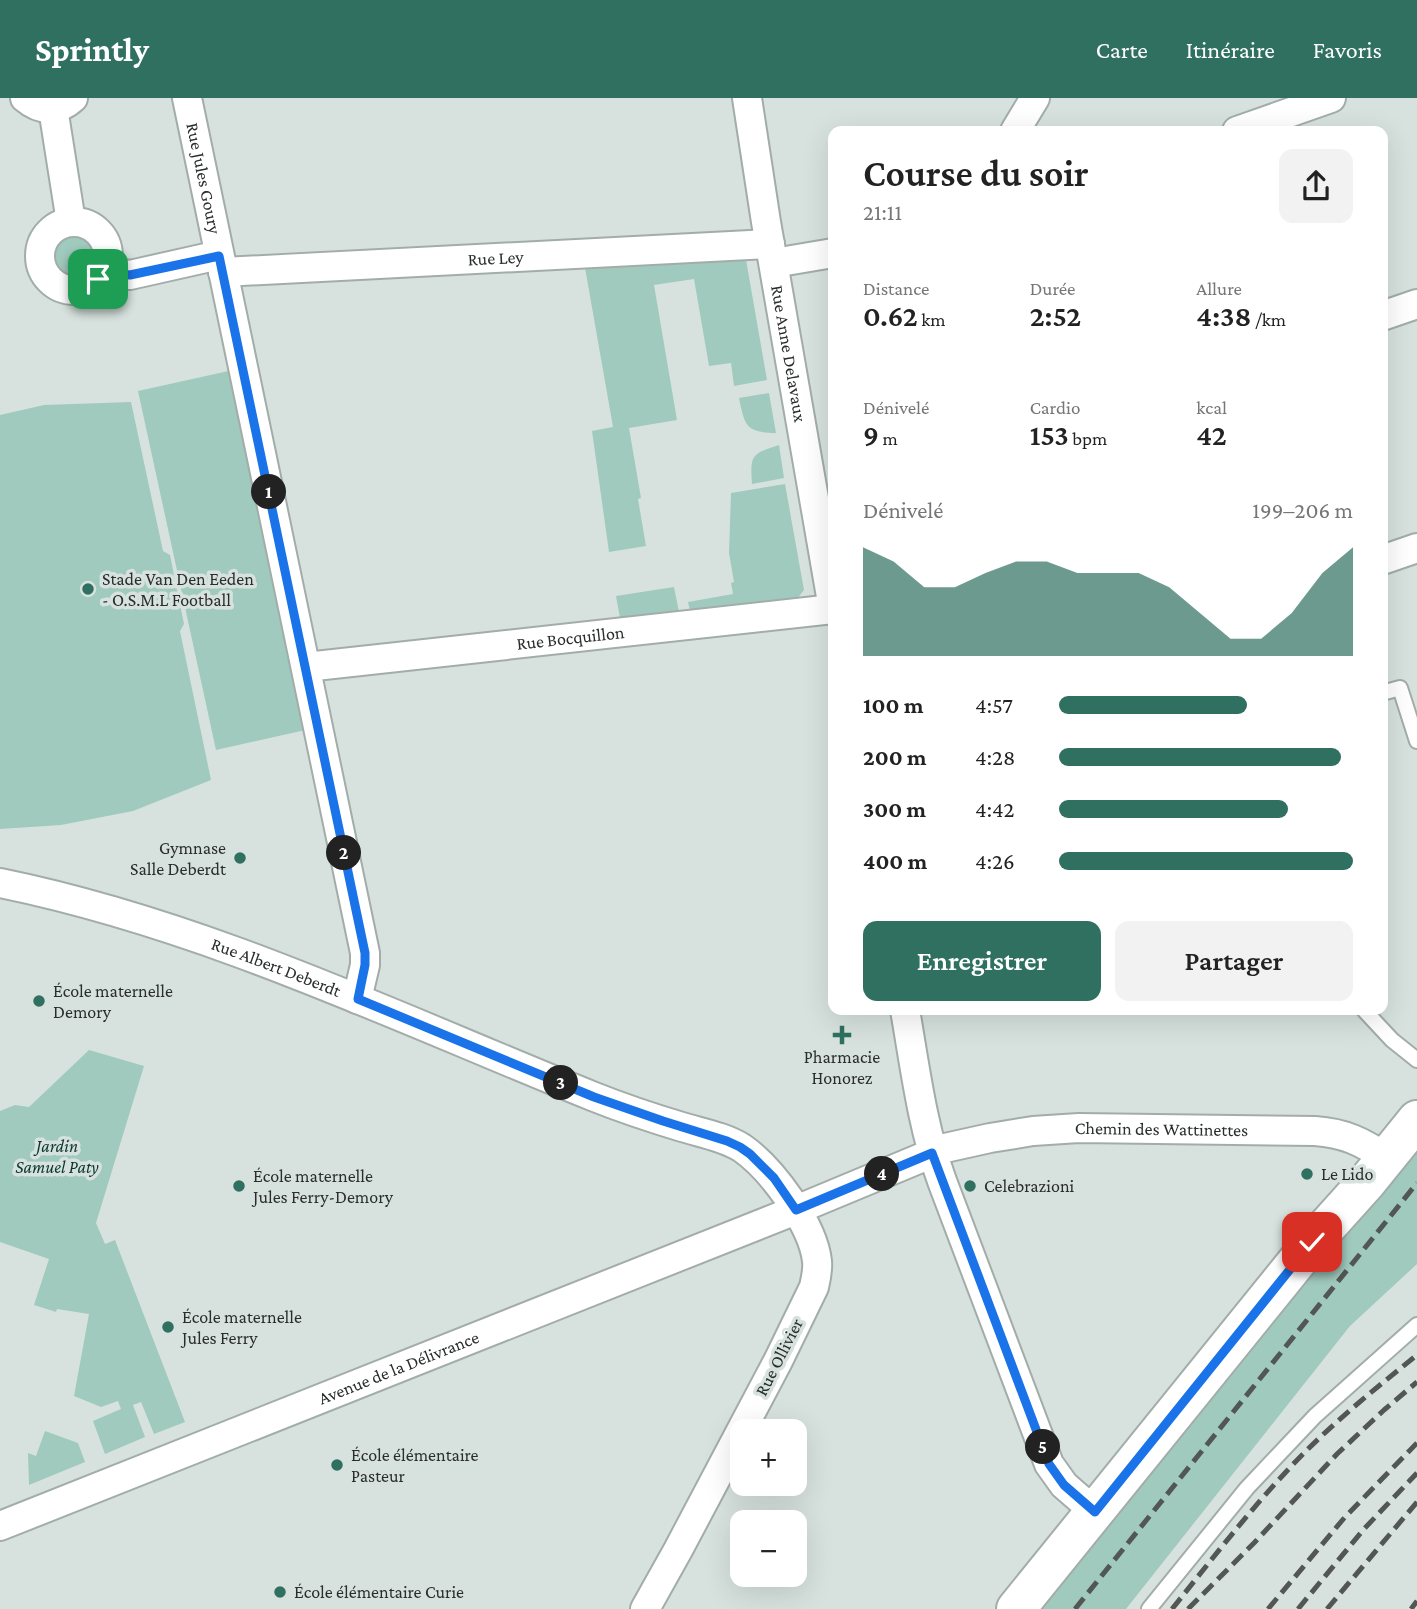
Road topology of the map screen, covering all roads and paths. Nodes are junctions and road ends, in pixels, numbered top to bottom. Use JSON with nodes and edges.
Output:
{"nodes":[{"id":1,"x":25,"y":98,"type":"edge"},
{"id":2,"x":187,"y":98,"type":"edge"},
{"id":3,"x":747,"y":98,"type":"edge"},
{"id":4,"x":1035,"y":98,"type":"edge"},
{"id":5,"x":1331,"y":98,"type":"edge"},
{"id":6,"x":63,"y":103,"type":"edge"},
{"id":7,"x":1018,"y":126,"type":"edge"},
{"id":8,"x":1251,"y":126,"type":"edge"},
{"id":9,"x":71,"y":222,"type":"junction"},
{"id":10,"x":772,"y":253,"type":"junction"},
{"id":11,"x":828,"y":253,"type":"edge"},
{"id":12,"x":221,"y":264,"type":"junction"},
{"id":13,"x":103,"y":272,"type":"junction"},
{"id":14,"x":1417,"y":304,"type":"edge"},
{"id":15,"x":1388,"y":314,"type":"edge"},
{"id":16,"x":1417,"y":548,"type":"edge"},
{"id":17,"x":1388,"y":558,"type":"edge"},
{"id":18,"x":828,"y":579,"type":"edge"},
{"id":19,"x":828,"y":609,"type":"edge"},
{"id":20,"x":306,"y":667,"type":"junction"},
{"id":21,"x":1388,"y":692,"type":"edge"},
{"id":22,"x":1417,"y":741,"type":"edge"},
{"id":23,"x":0,"y":883,"type":"edge"},
{"id":24,"x":358,"y":999,"type":"junction"},
{"id":25,"x":906,"y":1015,"type":"edge"},
{"id":26,"x":1369,"y":1015,"type":"edge"},
{"id":27,"x":1417,"y":1060,"type":"edge"},
{"id":28,"x":1417,"y":1097,"type":"edge"},
{"id":29,"x":1417,"y":1120,"type":"edge"},
{"id":30,"x":932,"y":1153,"type":"junction"},
{"id":31,"x":1379,"y":1153,"type":"junction"},
{"id":32,"x":796,"y":1210,"type":"junction"},
{"id":33,"x":1417,"y":1325,"type":"edge"},
{"id":34,"x":1095,"y":1512,"type":"junction"},
{"id":35,"x":0,"y":1526,"type":"edge"},
{"id":36,"x":645,"y":1609,"type":"edge"},
{"id":37,"x":1016,"y":1609,"type":"edge"},
{"id":38,"x":1149,"y":1609,"type":"edge"}],
"edges":[{"from":1,"to":6,"type":"street"},
{"from":2,"to":12,"type":"street","name":"Rue Jules Goury"},
{"from":3,"to":10,"type":"street","name":"Rue Anne Delavaux"},
{"from":4,"to":7,"type":"street"},
{"from":5,"to":8,"type":"street"},
{"from":6,"to":9,"type":"street"},
{"from":9,"to":13,"type":"street"},
{"from":9,"to":13,"type":"street"},
{"from":10,"to":11,"type":"street","name":"Rue Ley"},
{"from":10,"to":12,"type":"street","name":"Rue Ley"},
{"from":10,"to":18,"type":"street","name":"Rue Anne Delavaux"},
{"from":12,"to":13,"type":"street","name":"Rue Ley"},
{"from":12,"to":20,"type":"street","name":"Rue Jules Goury"},
{"from":14,"to":15,"type":"street"},
{"from":16,"to":17,"type":"street"},
{"from":19,"to":20,"type":"street","name":"Rue Bocquillon"},
{"from":20,"to":24,"type":"street","name":"Rue Jules Goury"},
{"from":21,"to":22,"type":"lane"},
{"from":23,"to":24,"type":"street","name":"Rue Albert Deberdt"},
{"from":24,"to":32,"type":"street","name":"Rue Albert Deberdt"},
{"from":25,"to":30,"type":"street"},
{"from":26,"to":27,"type":"lane"},
{"from":28,"to":31,"type":"street"},
{"from":29,"to":31,"type":"street"},
{"from":30,"to":31,"type":"street","name":"Chemin des Wattinettes"},
{"from":30,"to":32,"type":"street","name":"Chemin des Wattinettes"},
{"from":30,"to":34,"type":"street"},
{"from":31,"to":34,"type":"street"},
{"from":32,"to":35,"type":"street","name":"Avenue de la Délivrance"},
{"from":32,"to":36,"type":"street","name":"Rue Ollivier"},
{"from":33,"to":38,"type":"lane"},
{"from":34,"to":37,"type":"street"}]}
